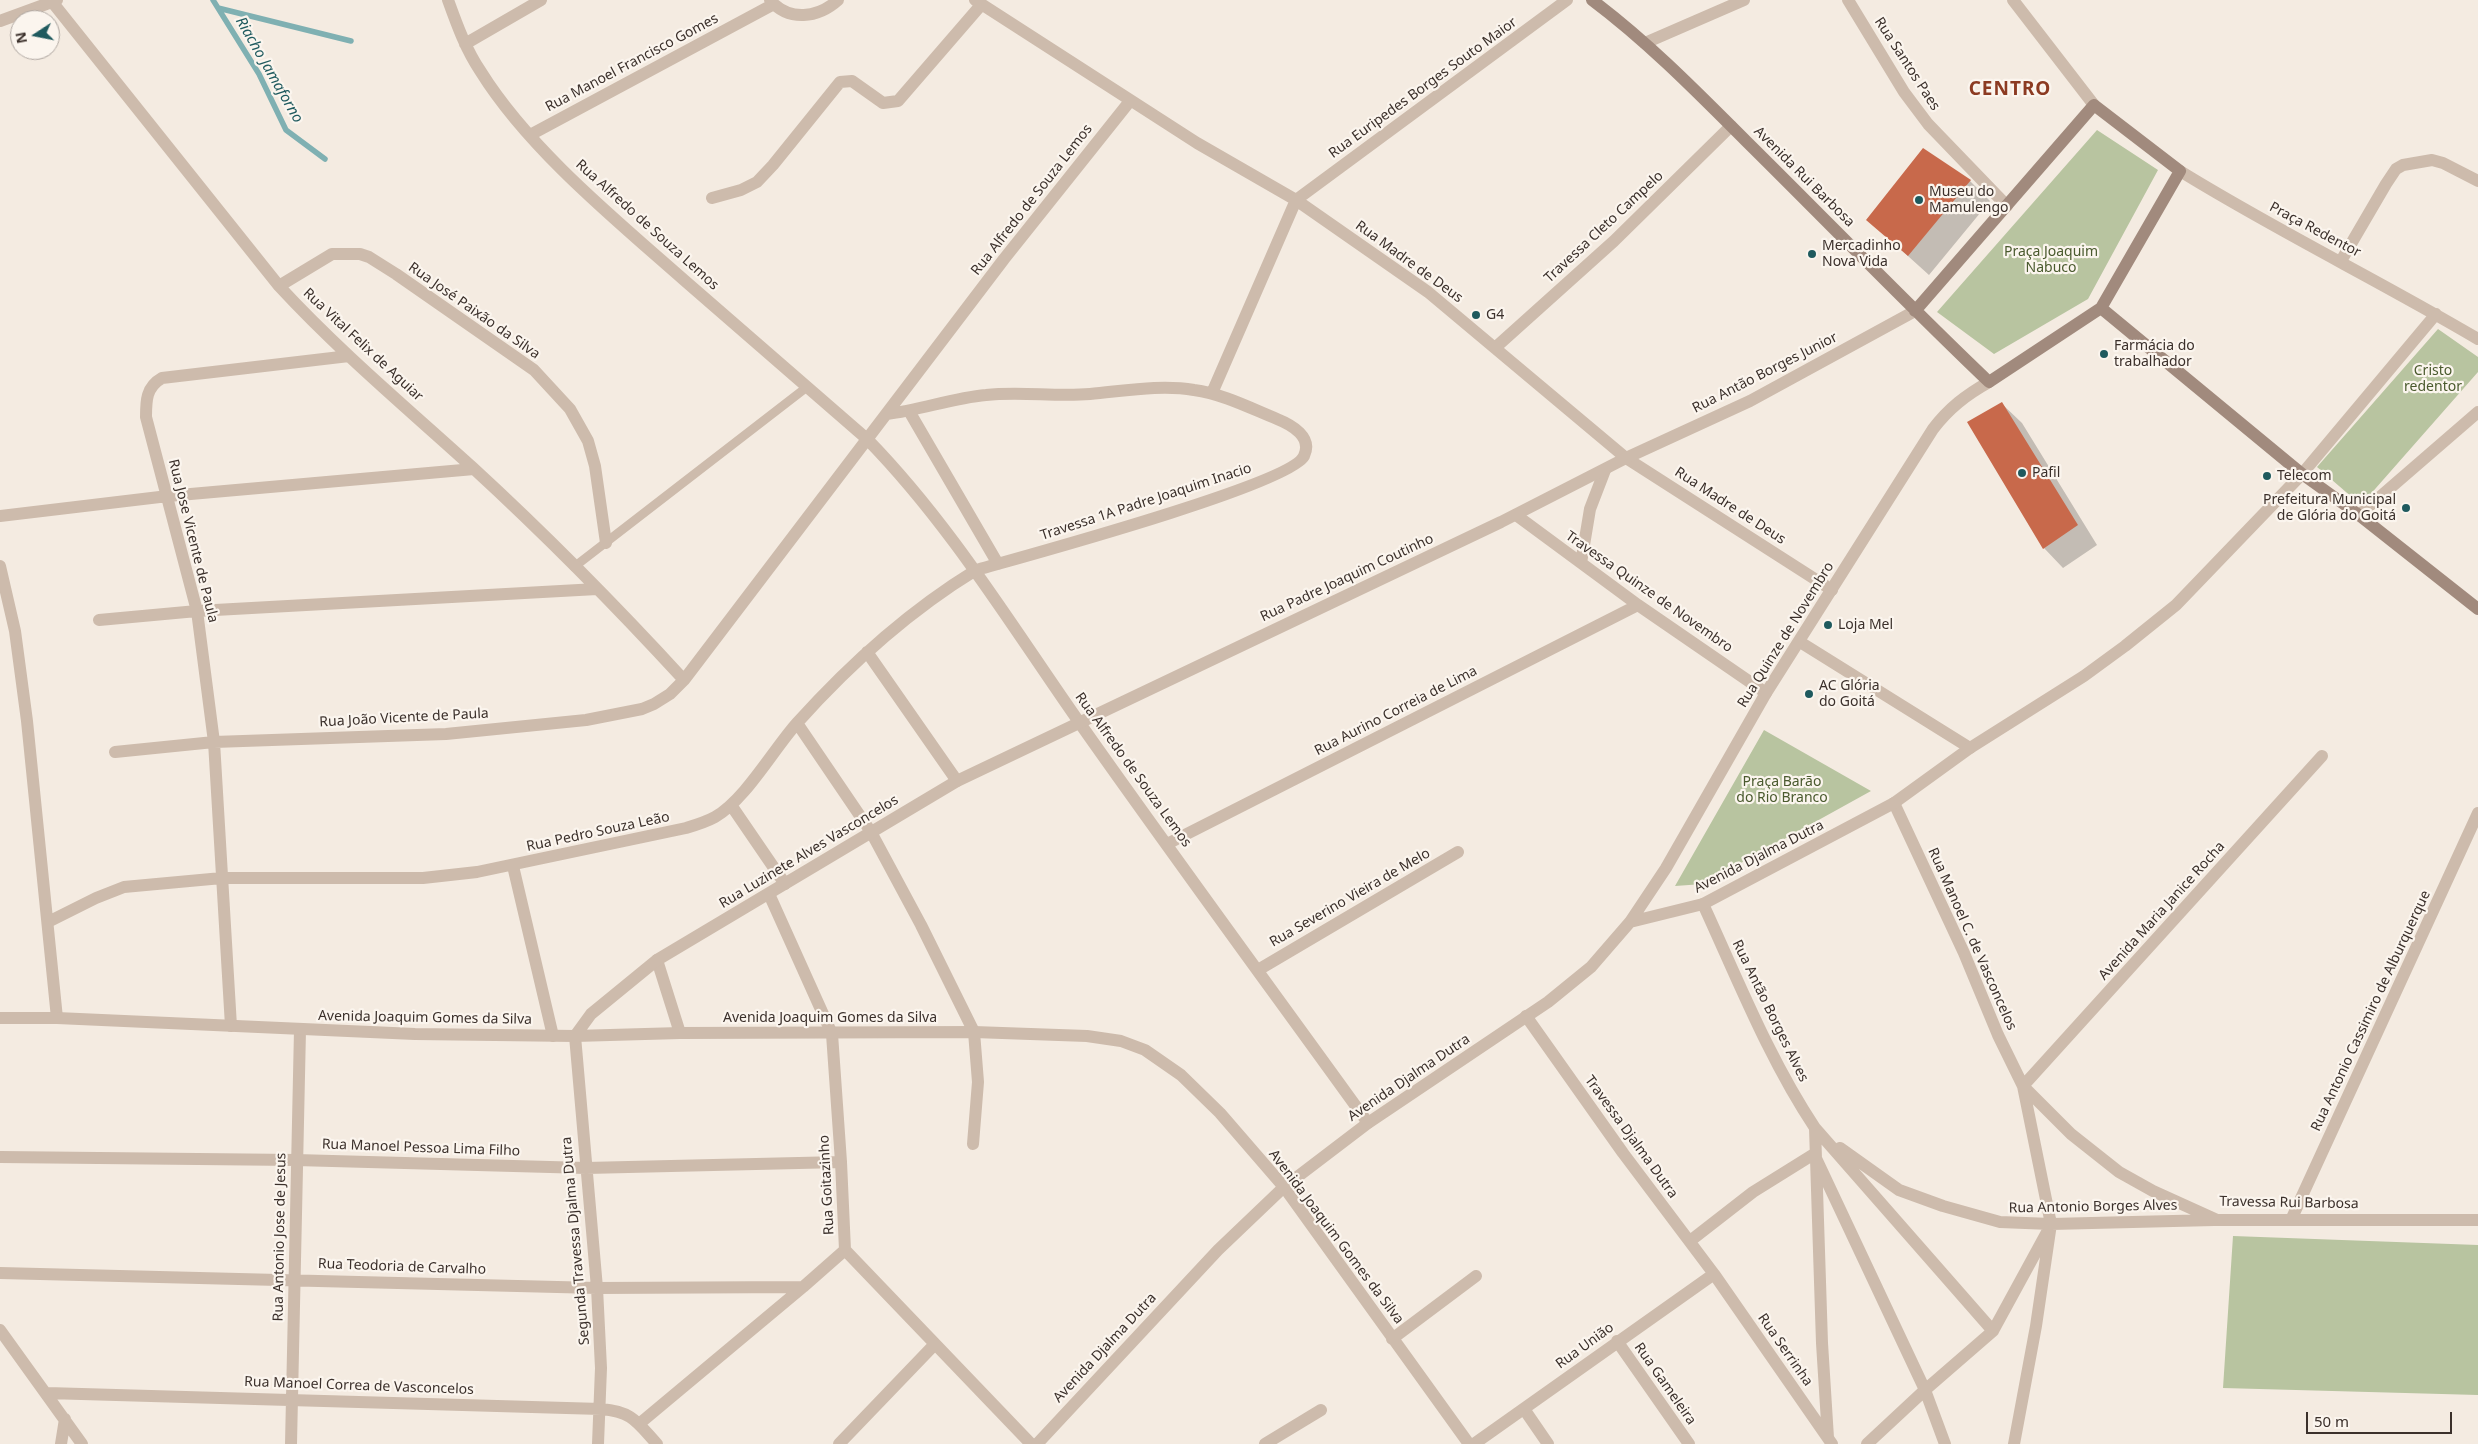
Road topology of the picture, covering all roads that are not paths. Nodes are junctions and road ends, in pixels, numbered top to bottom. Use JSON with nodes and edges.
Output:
{"nodes":[{"id":1,"x":448,"y":0,"type":"edge"},
{"id":2,"x":541,"y":0,"type":"edge"},
{"id":3,"x":838,"y":0,"type":"edge"},
{"id":4,"x":1567,"y":0,"type":"edge"},
{"id":5,"x":1592,"y":0,"type":"edge"},
{"id":6,"x":1744,"y":0,"type":"edge"},
{"id":7,"x":1848,"y":0,"type":"edge"},
{"id":8,"x":2012,"y":0,"type":"edge"},
{"id":9,"x":55,"y":2,"type":"edge"},
{"id":10,"x":772,"y":2,"type":"edge"},
{"id":11,"x":978,"y":2,"type":"edge"},
{"id":12,"x":0,"y":21,"type":"edge"},
{"id":13,"x":1645,"y":43,"type":"junction"},
{"id":14,"x":465,"y":44,"type":"junction"},
{"id":15,"x":1130,"y":101,"type":"junction"},
{"id":16,"x":2094,"y":105,"type":"junction"},
{"id":17,"x":1731,"y":126,"type":"junction"},
{"id":18,"x":530,"y":135,"type":"junction"},
{"id":19,"x":2180,"y":171,"type":"junction"},
{"id":20,"x":2478,"y":181,"type":"edge"},
{"id":21,"x":712,"y":198,"type":"dead end"},
{"id":22,"x":1296,"y":200,"type":"junction"},
{"id":23,"x":2007,"y":206,"type":"junction"},
{"id":24,"x":2341,"y":261,"type":"junction"},
{"id":25,"x":279,"y":286,"type":"junction"},
{"id":26,"x":2101,"y":308,"type":"junction"},
{"id":27,"x":1915,"y":311,"type":"junction"},
{"id":28,"x":2436,"y":314,"type":"junction"},
{"id":29,"x":2478,"y":339,"type":"edge"},
{"id":30,"x":1496,"y":347,"type":"junction"},
{"id":31,"x":349,"y":356,"type":"junction"},
{"id":32,"x":1989,"y":382,"type":"junction"},
{"id":33,"x":807,"y":387,"type":"junction"},
{"id":34,"x":1212,"y":393,"type":"junction"},
{"id":35,"x":909,"y":412,"type":"junction"},
{"id":36,"x":2478,"y":412,"type":"edge"},
{"id":37,"x":887,"y":414,"type":"junction"},
{"id":38,"x":867,"y":439,"type":"junction"},
{"id":39,"x":1626,"y":458,"type":"junction"},
{"id":40,"x":474,"y":469,"type":"junction"},
{"id":41,"x":1605,"y":470,"type":"junction"},
{"id":42,"x":2302,"y":474,"type":"junction"},
{"id":43,"x":168,"y":496,"type":"junction"},
{"id":44,"x":1516,"y":515,"type":"junction"},
{"id":45,"x":2359,"y":515,"type":"junction"},
{"id":46,"x":0,"y":516,"type":"edge"},
{"id":47,"x":606,"y":543,"type":"junction"},
{"id":48,"x":1581,"y":563,"type":"junction"},
{"id":49,"x":998,"y":564,"type":"junction"},
{"id":50,"x":0,"y":566,"type":"edge"},
{"id":51,"x":574,"y":567,"type":"junction"},
{"id":52,"x":976,"y":570,"type":"junction"},
{"id":53,"x":597,"y":589,"type":"junction"},
{"id":54,"x":1832,"y":590,"type":"junction"},
{"id":55,"x":1638,"y":605,"type":"junction"},
{"id":56,"x":2478,"y":610,"type":"edge"},
{"id":57,"x":197,"y":611,"type":"junction"},
{"id":58,"x":99,"y":620,"type":"dead end"},
{"id":59,"x":1800,"y":642,"type":"junction"},
{"id":60,"x":867,"y":652,"type":"junction"},
{"id":61,"x":684,"y":680,"type":"junction"},
{"id":62,"x":1766,"y":692,"type":"junction"},
{"id":63,"x":1078,"y":722,"type":"junction"},
{"id":64,"x":797,"y":723,"type":"junction"},
{"id":65,"x":214,"y":742,"type":"junction"},
{"id":66,"x":1970,"y":748,"type":"junction"},
{"id":67,"x":115,"y":752,"type":"dead end"},
{"id":68,"x":2322,"y":756,"type":"dead end"},
{"id":69,"x":957,"y":781,"type":"junction"},
{"id":70,"x":1894,"y":803,"type":"junction"},
{"id":71,"x":731,"y":805,"type":"junction"},
{"id":72,"x":2478,"y":814,"type":"edge"},
{"id":73,"x":871,"y":832,"type":"junction"},
{"id":74,"x":1167,"y":844,"type":"junction"},
{"id":75,"x":1458,"y":852,"type":"dead end"},
{"id":76,"x":513,"y":866,"type":"junction"},
{"id":77,"x":222,"y":878,"type":"junction"},
{"id":78,"x":785,"y":884,"type":"junction"},
{"id":79,"x":769,"y":894,"type":"junction"},
{"id":80,"x":1703,"y":904,"type":"junction"},
{"id":81,"x":48,"y":922,"type":"junction"},
{"id":82,"x":1630,"y":922,"type":"junction"},
{"id":83,"x":657,"y":960,"type":"junction"},
{"id":84,"x":1258,"y":970,"type":"junction"},
{"id":85,"x":1526,"y":1016,"type":"junction"},
{"id":86,"x":0,"y":1018,"type":"edge"},
{"id":87,"x":57,"y":1018,"type":"junction"},
{"id":88,"x":231,"y":1026,"type":"junction"},
{"id":89,"x":300,"y":1030,"type":"junction"},
{"id":90,"x":974,"y":1032,"type":"junction"},
{"id":91,"x":680,"y":1033,"type":"junction"},
{"id":92,"x":832,"y":1034,"type":"junction"},
{"id":93,"x":553,"y":1036,"type":"junction"},
{"id":94,"x":575,"y":1036,"type":"junction"},
{"id":95,"x":2023,"y":1086,"type":"junction"},
{"id":96,"x":1368,"y":1124,"type":"junction"},
{"id":97,"x":1815,"y":1128,"type":"junction"},
{"id":98,"x":974,"y":1144,"type":"dead end"},
{"id":99,"x":1814,"y":1154,"type":"junction"},
{"id":100,"x":0,"y":1157,"type":"edge"},
{"id":101,"x":296,"y":1160,"type":"junction"},
{"id":102,"x":842,"y":1162,"type":"junction"},
{"id":103,"x":586,"y":1168,"type":"junction"},
{"id":104,"x":1284,"y":1187,"type":"junction"},
{"id":105,"x":2218,"y":1220,"type":"junction"},
{"id":106,"x":2291,"y":1220,"type":"junction"},
{"id":107,"x":2478,"y":1220,"type":"edge"},
{"id":108,"x":2051,"y":1224,"type":"junction"},
{"id":109,"x":1690,"y":1241,"type":"junction"},
{"id":110,"x":845,"y":1250,"type":"junction"},
{"id":111,"x":0,"y":1273,"type":"edge"},
{"id":112,"x":1714,"y":1274,"type":"junction"},
{"id":113,"x":1476,"y":1276,"type":"dead end"},
{"id":114,"x":293,"y":1280,"type":"junction"},
{"id":115,"x":803,"y":1287,"type":"junction"},
{"id":116,"x":597,"y":1288,"type":"junction"},
{"id":117,"x":0,"y":1330,"type":"edge"},
{"id":118,"x":1993,"y":1331,"type":"junction"},
{"id":119,"x":1392,"y":1338,"type":"junction"},
{"id":120,"x":1618,"y":1342,"type":"junction"},
{"id":121,"x":935,"y":1344,"type":"junction"},
{"id":122,"x":1925,"y":1390,"type":"junction"},
{"id":123,"x":47,"y":1392,"type":"junction"},
{"id":124,"x":292,"y":1399,"type":"junction"},
{"id":125,"x":600,"y":1409,"type":"junction"},
{"id":126,"x":1524,"y":1409,"type":"junction"},
{"id":127,"x":1321,"y":1410,"type":"dead end"},
{"id":128,"x":65,"y":1419,"type":"junction"},
{"id":129,"x":639,"y":1424,"type":"junction"},
{"id":130,"x":1830,"y":1441,"type":"edge"},
{"id":131,"x":61,"y":1444,"type":"edge"},
{"id":132,"x":82,"y":1444,"type":"edge"},
{"id":133,"x":291,"y":1444,"type":"edge"},
{"id":134,"x":598,"y":1444,"type":"edge"},
{"id":135,"x":657,"y":1444,"type":"edge"},
{"id":136,"x":839,"y":1444,"type":"edge"},
{"id":137,"x":1031,"y":1444,"type":"edge"},
{"id":138,"x":1036,"y":1444,"type":"edge"},
{"id":139,"x":1265,"y":1444,"type":"edge"},
{"id":140,"x":1469,"y":1444,"type":"edge"},
{"id":141,"x":1474,"y":1444,"type":"edge"},
{"id":142,"x":1548,"y":1444,"type":"edge"},
{"id":143,"x":1688,"y":1444,"type":"edge"},
{"id":144,"x":1868,"y":1444,"type":"edge"},
{"id":145,"x":1945,"y":1444,"type":"edge"},
{"id":146,"x":2014,"y":1444,"type":"edge"}],
"edges":[{"from":1,"to":14,"type":"street","name":"Rua Alfredo de Souza Lemos"},
{"from":2,"to":14,"type":"street"},
{"from":3,"to":10,"type":"street"},
{"from":4,"to":22,"type":"street","name":"Rua Euripedes Borges Souto Maior"},
{"from":5,"to":13,"type":"main road","name":"Avenida Rui Barbosa"},
{"from":6,"to":13,"type":"street"},
{"from":7,"to":23,"type":"street","name":"Rua Santos Paes"},
{"from":8,"to":16,"type":"street"},
{"from":9,"to":12,"type":"street"},
{"from":9,"to":25,"type":"street","name":"Rua Vital Felix de Aguiar"},
{"from":10,"to":18,"type":"street","name":"Rua Manoel Francisco Gomes"},
{"from":11,"to":15,"type":"street","name":"Rua Madre de Deus"},
{"from":11,"to":21,"type":"street"},
{"from":13,"to":17,"type":"main road","name":"Avenida Rui Barbosa"},
{"from":14,"to":18,"type":"street","name":"Rua Alfredo de Souza Lemos"},
{"from":15,"to":22,"type":"street","name":"Rua Madre de Deus"},
{"from":15,"to":37,"type":"street","name":"Rua Alfredo de Souza Lemos"},
{"from":16,"to":19,"type":"main road"},
{"from":16,"to":23,"type":"main road"},
{"from":17,"to":27,"type":"main road","name":"Avenida Rui Barbosa"},
{"from":17,"to":30,"type":"street","name":"Travessa Cleto Campelo"},
{"from":18,"to":33,"type":"street","name":"Rua Alfredo de Souza Lemos"},
{"from":19,"to":24,"type":"street","name":"Praça Redentor"},
{"from":19,"to":26,"type":"main road"},
{"from":20,"to":24,"type":"street"},
{"from":22,"to":30,"type":"street","name":"Rua Madre de Deus"},
{"from":22,"to":34,"type":"street"},
{"from":23,"to":27,"type":"main road"},
{"from":24,"to":28,"type":"street","name":"Praça Redentor"},
{"from":25,"to":31,"type":"street","name":"Rua Vital Felix de Aguiar"},
{"from":25,"to":47,"type":"street","name":"Rua José Paixão da Silva"},
{"from":26,"to":32,"type":"main road"},
{"from":26,"to":42,"type":"main road"},
{"from":27,"to":32,"type":"main road","name":"Avenida Rui Barbosa"},
{"from":27,"to":39,"type":"street","name":"Rua Antão Borges Junior"},
{"from":28,"to":29,"type":"street","name":"Praça Redentor"},
{"from":28,"to":42,"type":"street"},
{"from":30,"to":39,"type":"street","name":"Rua Madre de Deus"},
{"from":31,"to":40,"type":"street","name":"Rua Vital Felix de Aguiar"},
{"from":31,"to":43,"type":"street","name":"Rua Jose Vicente de Paula"},
{"from":32,"to":54,"type":"street","name":"Rua Quinze de Novembro"},
{"from":33,"to":38,"type":"street","name":"Rua Alfredo de Souza Lemos"},
{"from":33,"to":47,"type":"lane"},
{"from":34,"to":35,"type":"street"},
{"from":34,"to":49,"type":"street","name":"Travessa 1A Padre Joaquim Inacio"},
{"from":35,"to":37,"type":"street"},
{"from":35,"to":49,"type":"street"},
{"from":36,"to":45,"type":"street"},
{"from":37,"to":38,"type":"street","name":"Rua Alfredo de Souza Lemos"},
{"from":38,"to":52,"type":"street","name":"Rua Alfredo de Souza Lemos"},
{"from":38,"to":61,"type":"street","name":"Rua Alfredo de Souza Lemos"},
{"from":39,"to":41,"type":"street","name":"Rua Padre Joaquim Coutinho"},
{"from":39,"to":54,"type":"street","name":"Rua Madre de Deus"},
{"from":40,"to":43,"type":"street"},
{"from":40,"to":51,"type":"street","name":"Rua Vital Felix de Aguiar"},
{"from":41,"to":44,"type":"street","name":"Rua Padre Joaquim Coutinho"},
{"from":41,"to":48,"type":"street"},
{"from":42,"to":45,"type":"main road"},
{"from":42,"to":66,"type":"street","name":"Avenida Djalma Dutra"},
{"from":43,"to":46,"type":"street"},
{"from":43,"to":57,"type":"street","name":"Rua Jose Vicente de Paula"},
{"from":44,"to":48,"type":"street","name":"Travessa Quinze de Novembro"},
{"from":44,"to":63,"type":"street","name":"Rua Padre Joaquim Coutinho"},
{"from":45,"to":56,"type":"main road"},
{"from":47,"to":51,"type":"lane"},
{"from":48,"to":55,"type":"street","name":"Travessa Quinze de Novembro"},
{"from":49,"to":52,"type":"street","name":"Travessa 1A Padre Joaquim Inacio"},
{"from":50,"to":81,"type":"street"},
{"from":51,"to":53,"type":"street","name":"Rua Vital Felix de Aguiar"},
{"from":52,"to":60,"type":"street","name":"Rua Pedro Souza Leão"},
{"from":52,"to":63,"type":"street","name":"Rua Alfredo de Souza Lemos"},
{"from":53,"to":57,"type":"street"},
{"from":53,"to":61,"type":"street","name":"Rua Vital Felix de Aguiar"},
{"from":54,"to":59,"type":"street","name":"Rua Quinze de Novembro"},
{"from":55,"to":62,"type":"street","name":"Travessa Quinze de Novembro"},
{"from":55,"to":74,"type":"street","name":"Rua Aurino Correia de Lima"},
{"from":57,"to":58,"type":"street"},
{"from":57,"to":65,"type":"street","name":"Rua Jose Vicente de Paula"},
{"from":59,"to":62,"type":"street","name":"Rua Quinze de Novembro"},
{"from":59,"to":66,"type":"street"},
{"from":60,"to":64,"type":"street","name":"Rua Pedro Souza Leão"},
{"from":60,"to":69,"type":"street"},
{"from":61,"to":65,"type":"street","name":"Rua João Vicente de Paula"},
{"from":62,"to":82,"type":"street","name":"Rua Quinze de Novembro"},
{"from":63,"to":69,"type":"street","name":"Rua Luzinete Alves Vasconcelos"},
{"from":63,"to":74,"type":"street","name":"Rua Alfredo de Souza Lemos"},
{"from":64,"to":71,"type":"street","name":"Rua Pedro Souza Leão"},
{"from":64,"to":73,"type":"street"},
{"from":65,"to":67,"type":"street","name":"Rua João Vicente de Paula"},
{"from":65,"to":77,"type":"street","name":"Rua Jose Vicente de Paula"},
{"from":66,"to":70,"type":"street","name":"Avenida Djalma Dutra"},
{"from":68,"to":95,"type":"street","name":"Avenida Maria Janice Rocha"},
{"from":69,"to":73,"type":"street","name":"Rua Luzinete Alves Vasconcelos"},
{"from":70,"to":80,"type":"street","name":"Avenida Djalma Dutra"},
{"from":70,"to":95,"type":"street","name":"Rua Manoel C. de Vasconcelos"},
{"from":71,"to":76,"type":"street","name":"Rua Pedro Souza Leão"},
{"from":71,"to":78,"type":"street"},
{"from":72,"to":106,"type":"street","name":"Rua Antonio Cassimiro de Alburquerque"},
{"from":73,"to":78,"type":"street","name":"Rua Luzinete Alves Vasconcelos"},
{"from":73,"to":90,"type":"street"},
{"from":74,"to":84,"type":"street","name":"Rua Alfredo de Souza Lemos"},
{"from":75,"to":84,"type":"street","name":"Rua Severino Vieira de Melo"},
{"from":76,"to":77,"type":"street","name":"Rua Pedro Souza Leão"},
{"from":76,"to":93,"type":"street"},
{"from":77,"to":81,"type":"street","name":"Rua Pedro Souza Leão"},
{"from":77,"to":88,"type":"street","name":"Rua Jose Vicente de Paula"},
{"from":78,"to":79,"type":"street","name":"Rua Luzinete Alves Vasconcelos"},
{"from":79,"to":83,"type":"street","name":"Rua Luzinete Alves Vasconcelos"},
{"from":79,"to":92,"type":"street","name":"Rua Goitazinho"},
{"from":80,"to":82,"type":"street","name":"Avenida Djalma Dutra"},
{"from":80,"to":97,"type":"street","name":"Rua Antão Borges Alves"},
{"from":81,"to":87,"type":"street"},
{"from":82,"to":85,"type":"street","name":"Avenida Djalma Dutra"},
{"from":83,"to":91,"type":"street"},
{"from":83,"to":94,"type":"street","name":"Rua Luzinete Alves Vasconcelos"},
{"from":84,"to":96,"type":"street","name":"Rua Alfredo de Souza Lemos"},
{"from":85,"to":96,"type":"street","name":"Avenida Djalma Dutra"},
{"from":85,"to":109,"type":"street","name":"Travessa Djalma Dutra"},
{"from":86,"to":87,"type":"street","name":"Avenida Joaquim Gomes da Silva"},
{"from":87,"to":88,"type":"street","name":"Avenida Joaquim Gomes da Silva"},
{"from":88,"to":89,"type":"street","name":"Avenida Joaquim Gomes da Silva"},
{"from":89,"to":93,"type":"street","name":"Avenida Joaquim Gomes da Silva"},
{"from":89,"to":101,"type":"street","name":"Rua Antonio Jose de Jesus"},
{"from":90,"to":92,"type":"street","name":"Avenida Joaquim Gomes da Silva"},
{"from":90,"to":98,"type":"street"},
{"from":90,"to":104,"type":"street","name":"Avenida Joaquim Gomes da Silva"},
{"from":91,"to":92,"type":"street","name":"Avenida Joaquim Gomes da Silva"},
{"from":91,"to":94,"type":"street","name":"Avenida Joaquim Gomes da Silva"},
{"from":92,"to":102,"type":"street","name":"Rua Goitazinho"},
{"from":93,"to":94,"type":"street","name":"Avenida Joaquim Gomes da Silva"},
{"from":94,"to":103,"type":"street","name":"Segunda Travessa Djalma Dutra"},
{"from":95,"to":105,"type":"street","name":"Travessa Rui Barbosa"},
{"from":95,"to":108,"type":"street"},
{"from":96,"to":104,"type":"street","name":"Avenida Djalma Dutra"},
{"from":97,"to":99,"type":"street"},
{"from":97,"to":108,"type":"street","name":"Rua Antonio Borges Alves"},
{"from":97,"to":118,"type":"street"},
{"from":99,"to":109,"type":"street"},
{"from":99,"to":122,"type":"street"},
{"from":99,"to":130,"type":"street"},
{"from":100,"to":101,"type":"street","name":"Rua Manoel Pessoa Lima Filho"},
{"from":101,"to":103,"type":"street","name":"Rua Manoel Pessoa Lima Filho"},
{"from":101,"to":114,"type":"street","name":"Rua Antonio Jose de Jesus"},
{"from":102,"to":103,"type":"street","name":"Rua Manoel Pessoa Lima Filho"},
{"from":102,"to":110,"type":"street","name":"Rua Goitazinho"},
{"from":103,"to":116,"type":"street","name":"Segunda Travessa Djalma Dutra"},
{"from":104,"to":119,"type":"street","name":"Avenida Joaquim Gomes da Silva"},
{"from":104,"to":138,"type":"street","name":"Avenida Djalma Dutra"},
{"from":105,"to":106,"type":"street","name":"Travessa Rui Barbosa"},
{"from":105,"to":108,"type":"street","name":"Rua Antonio Borges Alves"},
{"from":106,"to":107,"type":"street","name":"Travessa Rui Barbosa"},
{"from":108,"to":118,"type":"street"},
{"from":108,"to":146,"type":"street"},
{"from":109,"to":112,"type":"street","name":"Travessa Djalma Dutra"},
{"from":110,"to":115,"type":"street"},
{"from":110,"to":121,"type":"street","name":"Rua Goitazinho"},
{"from":111,"to":114,"type":"street","name":"Rua Teodoria de Carvalho"},
{"from":112,"to":120,"type":"street","name":"Rua União"},
{"from":112,"to":130,"type":"street","name":"Rua Serrinha"},
{"from":113,"to":119,"type":"street"},
{"from":114,"to":116,"type":"street","name":"Rua Teodoria de Carvalho"},
{"from":114,"to":124,"type":"street","name":"Rua Antonio Jose de Jesus"},
{"from":115,"to":116,"type":"street","name":"Rua Teodoria de Carvalho"},
{"from":115,"to":129,"type":"street"},
{"from":116,"to":125,"type":"street","name":"Segunda Travessa Djalma Dutra"},
{"from":117,"to":123,"type":"street"},
{"from":118,"to":122,"type":"street"},
{"from":119,"to":140,"type":"street","name":"Avenida Joaquim Gomes da Silva"},
{"from":120,"to":126,"type":"street","name":"Rua União"},
{"from":120,"to":143,"type":"street","name":"Rua Gameleira"},
{"from":121,"to":136,"type":"street"},
{"from":121,"to":137,"type":"street","name":"Rua Goitazinho"},
{"from":122,"to":144,"type":"street"},
{"from":122,"to":145,"type":"street"},
{"from":123,"to":124,"type":"street","name":"Rua Manoel Correa de Vasconcelos"},
{"from":123,"to":128,"type":"street"},
{"from":124,"to":125,"type":"street","name":"Rua Manoel Correa de Vasconcelos"},
{"from":124,"to":133,"type":"street","name":"Rua Antonio Jose de Jesus"},
{"from":125,"to":129,"type":"street","name":"Rua Manoel Correa de Vasconcelos"},
{"from":125,"to":134,"type":"street","name":"Segunda Travessa Djalma Dutra"},
{"from":126,"to":141,"type":"street","name":"Rua União"},
{"from":126,"to":142,"type":"street"},
{"from":127,"to":139,"type":"street"},
{"from":128,"to":131,"type":"street"},
{"from":128,"to":132,"type":"street"},
{"from":129,"to":135,"type":"street","name":"Rua Manoel Correa de Vasconcelos"}]}
